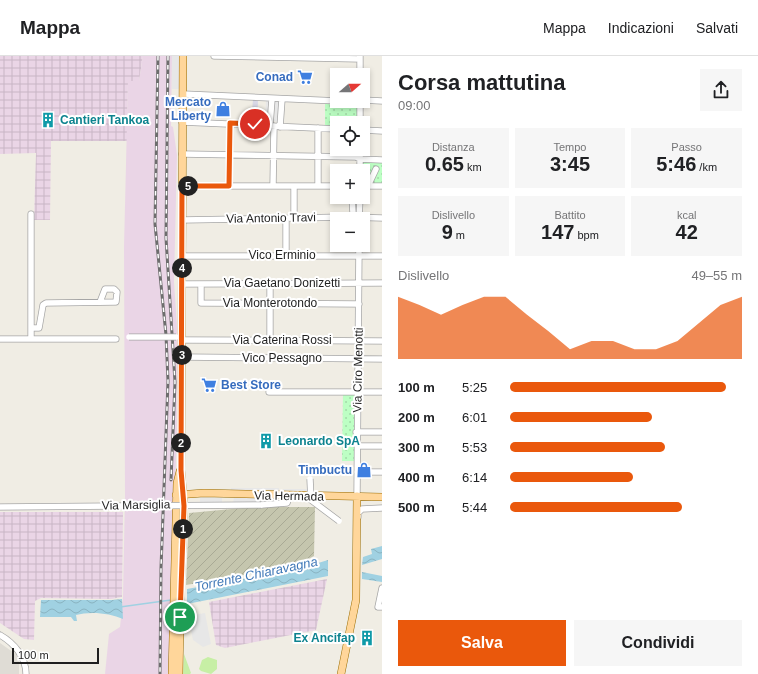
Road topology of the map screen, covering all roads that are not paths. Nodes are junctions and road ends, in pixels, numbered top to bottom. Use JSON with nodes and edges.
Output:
{"nodes":[{"id":1,"x":183,"y":56,"type":"edge"},
{"id":2,"x":214,"y":56,"type":"edge"},
{"id":3,"x":227,"y":56,"type":"edge"},
{"id":4,"x":267,"y":56,"type":"edge"},
{"id":5,"x":311,"y":57,"type":"edge"},
{"id":6,"x":360,"y":57,"type":"edge"},
{"id":7,"x":360,"y":68,"type":"edge"},
{"id":8,"x":183,"y":94,"type":"junction"},
{"id":9,"x":272,"y":99,"type":"junction"},
{"id":10,"x":282,"y":100,"type":"junction"},
{"id":11,"x":330,"y":101,"type":"edge"},
{"id":12,"x":370,"y":101,"type":"edge"},
{"id":13,"x":382,"y":101,"type":"edge"},
{"id":14,"x":182,"y":122,"type":"junction"},
{"id":15,"x":230,"y":123,"type":"junction"},
{"id":16,"x":275,"y":126,"type":"junction"},
{"id":17,"x":318,"y":128,"type":"junction"},
{"id":18,"x":330,"y":129,"type":"edge"},
{"id":19,"x":370,"y":130,"type":"edge"},
{"id":20,"x":382,"y":131,"type":"edge"},
{"id":21,"x":182,"y":154,"type":"junction"},
{"id":22,"x":230,"y":154,"type":"junction"},
{"id":23,"x":274,"y":155,"type":"junction"},
{"id":24,"x":318,"y":157,"type":"junction"},
{"id":25,"x":360,"y":159,"type":"junction"},
{"id":26,"x":382,"y":160,"type":"edge"},
{"id":27,"x":360,"y":164,"type":"edge"},
{"id":28,"x":376,"y":169,"type":"dead end"},
{"id":29,"x":370,"y":178,"type":"edge"},
{"id":30,"x":182,"y":186,"type":"junction"},
{"id":31,"x":229,"y":186,"type":"junction"},
{"id":32,"x":273,"y":186,"type":"junction"},
{"id":33,"x":294,"y":186,"type":"junction"},
{"id":34,"x":318,"y":186,"type":"junction"},
{"id":35,"x":330,"y":186,"type":"edge"},
{"id":36,"x":370,"y":186,"type":"edge"},
{"id":37,"x":382,"y":186,"type":"edge"},
{"id":38,"x":31,"y":214,"type":"dead end"},
{"id":39,"x":286,"y":218,"type":"junction"},
{"id":40,"x":294,"y":218,"type":"junction"},
{"id":41,"x":330,"y":218,"type":"edge"},
{"id":42,"x":370,"y":218,"type":"edge"},
{"id":43,"x":382,"y":218,"type":"edge"},
{"id":44,"x":182,"y":220,"type":"junction"},
{"id":45,"x":360,"y":252,"type":"edge"},
{"id":46,"x":286,"y":255,"type":"junction"},
{"id":47,"x":360,"y":255,"type":"junction"},
{"id":48,"x":182,"y":256,"type":"junction"},
{"id":49,"x":382,"y":256,"type":"edge"},
{"id":50,"x":270,"y":283,"type":"junction"},
{"id":51,"x":359,"y":283,"type":"junction"},
{"id":52,"x":382,"y":283,"type":"edge"},
{"id":53,"x":182,"y":284,"type":"junction"},
{"id":54,"x":201,"y":284,"type":"junction"},
{"id":55,"x":100,"y":302,"type":"junction"},
{"id":56,"x":270,"y":303,"type":"junction"},
{"id":57,"x":359,"y":304,"type":"junction"},
{"id":58,"x":30,"y":328,"type":"junction"},
{"id":59,"x":129,"y":337,"type":"dead end"},
{"id":60,"x":0,"y":338,"type":"edge"},
{"id":61,"x":31,"y":338,"type":"junction"},
{"id":62,"x":116,"y":339,"type":"dead end"},
{"id":63,"x":179,"y":339,"type":"junction"},
{"id":64,"x":270,"y":340,"type":"junction"},
{"id":65,"x":358,"y":341,"type":"junction"},
{"id":66,"x":382,"y":341,"type":"edge"},
{"id":67,"x":182,"y":358,"type":"junction"},
{"id":68,"x":382,"y":359,"type":"edge"},
{"id":69,"x":358,"y":360,"type":"junction"},
{"id":70,"x":269,"y":392,"type":"dead end"},
{"id":71,"x":358,"y":392,"type":"junction"},
{"id":72,"x":382,"y":392,"type":"edge"},
{"id":73,"x":356,"y":432,"type":"junction"},
{"id":74,"x":382,"y":432,"type":"edge"},
{"id":75,"x":357,"y":446,"type":"junction"},
{"id":76,"x":382,"y":446,"type":"edge"},
{"id":77,"x":357,"y":472,"type":"junction"},
{"id":78,"x":382,"y":472,"type":"edge"},
{"id":79,"x":310,"y":479,"type":"dead end"},
{"id":80,"x":180,"y":482,"type":"junction"},
{"id":81,"x":180,"y":494,"type":"junction"},
{"id":82,"x":197,"y":494,"type":"junction"},
{"id":83,"x":290,"y":495,"type":"junction"},
{"id":84,"x":357,"y":496,"type":"junction"},
{"id":85,"x":382,"y":497,"type":"edge"},
{"id":86,"x":0,"y":507,"type":"edge"},
{"id":87,"x":382,"y":508,"type":"edge"},
{"id":88,"x":340,"y":521,"type":"dead end"},
{"id":89,"x":357,"y":539,"type":"junction"},
{"id":90,"x":382,"y":588,"type":"edge"},
{"id":91,"x":382,"y":607,"type":"edge"},
{"id":92,"x":0,"y":635,"type":"edge"},
{"id":93,"x":26,"y":674,"type":"edge"},
{"id":94,"x":172,"y":674,"type":"edge"},
{"id":95,"x":179,"y":674,"type":"edge"},
{"id":96,"x":341,"y":674,"type":"edge"}],
"edges":[{"from":1,"to":8,"type":"main road"},
{"from":2,"to":3,"type":"street"},
{"from":3,"to":4,"type":"street"},
{"from":4,"to":5,"type":"street"},
{"from":5,"to":6,"type":"street"},
{"from":6,"to":7,"type":"street"},
{"from":8,"to":9,"type":"street"},
{"from":8,"to":14,"type":"main road"},
{"from":9,"to":10,"type":"street"},
{"from":9,"to":16,"type":"street"},
{"from":10,"to":11,"type":"street"},
{"from":10,"to":16,"type":"street"},
{"from":12,"to":13,"type":"street"},
{"from":14,"to":15,"type":"street"},
{"from":14,"to":21,"type":"main road"},
{"from":15,"to":16,"type":"street"},
{"from":15,"to":22,"type":"street"},
{"from":16,"to":17,"type":"street"},
{"from":16,"to":23,"type":"street"},
{"from":17,"to":18,"type":"street"},
{"from":17,"to":24,"type":"street"},
{"from":19,"to":20,"type":"street"},
{"from":21,"to":22,"type":"street"},
{"from":21,"to":30,"type":"main road"},
{"from":22,"to":23,"type":"street"},
{"from":22,"to":31,"type":"street"},
{"from":23,"to":24,"type":"street"},
{"from":23,"to":32,"type":"street"},
{"from":24,"to":25,"type":"street"},
{"from":24,"to":34,"type":"street"},
{"from":25,"to":26,"type":"street"},
{"from":25,"to":27,"type":"street"},
{"from":28,"to":29,"type":"street"},
{"from":30,"to":31,"type":"street"},
{"from":30,"to":44,"type":"main road"},
{"from":31,"to":32,"type":"street"},
{"from":32,"to":33,"type":"street"},
{"from":33,"to":34,"type":"street"},
{"from":33,"to":40,"type":"street"},
{"from":34,"to":35,"type":"street"},
{"from":36,"to":37,"type":"street"},
{"from":38,"to":58,"type":"street"},
{"from":39,"to":40,"type":"street","name":"Via Antonio Travi"},
{"from":39,"to":44,"type":"street","name":"Via Antonio Travi"},
{"from":39,"to":46,"type":"street"},
{"from":40,"to":41,"type":"street","name":"Via Antonio Travi"},
{"from":42,"to":43,"type":"street","name":"Via Antonio Travi"},
{"from":44,"to":48,"type":"main road"},
{"from":45,"to":47,"type":"street","name":"Via Ciro Menotti"},
{"from":46,"to":47,"type":"street","name":"Vico Erminio"},
{"from":46,"to":48,"type":"street","name":"Vico Erminio"},
{"from":47,"to":49,"type":"street","name":"Vico Erminio"},
{"from":47,"to":51,"type":"street","name":"Via Ciro Menotti"},
{"from":48,"to":53,"type":"main road"},
{"from":50,"to":51,"type":"street","name":"Via Gaetano Donizetti"},
{"from":50,"to":54,"type":"street","name":"Via Gaetano Donizetti"},
{"from":50,"to":56,"type":"street"},
{"from":51,"to":52,"type":"street","name":"Via Gaetano Donizetti"},
{"from":51,"to":57,"type":"street","name":"Via Ciro Menotti"},
{"from":53,"to":54,"type":"street","name":"Via Gaetano Donizetti"},
{"from":53,"to":63,"type":"main road"},
{"from":54,"to":56,"type":"street","name":"Via Monterotondo"},
{"from":55,"to":55,"type":"street"},
{"from":55,"to":58,"type":"street"},
{"from":56,"to":57,"type":"street","name":"Via Monterotondo"},
{"from":56,"to":64,"type":"street"},
{"from":57,"to":65,"type":"street","name":"Via Ciro Menotti"},
{"from":58,"to":61,"type":"street"},
{"from":59,"to":63,"type":"street","name":"Via Caterina Rossi","bridge":true},
{"from":60,"to":61,"type":"street"},
{"from":61,"to":62,"type":"street"},
{"from":63,"to":64,"type":"street","name":"Via Caterina Rossi"},
{"from":63,"to":67,"type":"main road"},
{"from":64,"to":65,"type":"street","name":"Via Caterina Rossi"},
{"from":65,"to":66,"type":"street","name":"Via Caterina Rossi"},
{"from":65,"to":69,"type":"street","name":"Via Ciro Menotti"},
{"from":67,"to":69,"type":"street","name":"Vico Pessagno"},
{"from":67,"to":80,"type":"main road"},
{"from":68,"to":69,"type":"street","name":"Vico Pessagno"},
{"from":69,"to":71,"type":"street","name":"Via Ciro Menotti"},
{"from":70,"to":71,"type":"street"},
{"from":71,"to":72,"type":"street"},
{"from":71,"to":73,"type":"street","name":"Via Ciro Menotti"},
{"from":73,"to":74,"type":"street"},
{"from":73,"to":75,"type":"street","name":"Via Ciro Menotti"},
{"from":75,"to":76,"type":"street"},
{"from":75,"to":77,"type":"street","name":"Via Ciro Menotti"},
{"from":77,"to":78,"type":"street"},
{"from":77,"to":84,"type":"street","name":"Via Ciro Menotti"},
{"from":79,"to":88,"type":"street","bridge":true},
{"from":80,"to":81,"type":"main road"},
{"from":80,"to":82,"type":"main road"},
{"from":81,"to":82,"type":"main road","name":"Via Hermada"},
{"from":81,"to":94,"type":"main road"},
{"from":81,"to":95,"type":"main road"},
{"from":82,"to":83,"type":"main road","name":"Via Hermada"},
{"from":83,"to":84,"type":"main road","name":"Via Hermada"},
{"from":83,"to":86,"type":"street","name":"Via Marsiglia","bridge":true},
{"from":84,"to":85,"type":"main road","name":"Via Hermada"},
{"from":84,"to":89,"type":"main road"},
{"from":87,"to":89,"type":"street"},
{"from":89,"to":96,"type":"main road"},
{"from":90,"to":91,"type":"street"},
{"from":92,"to":93,"type":"street"}]}
